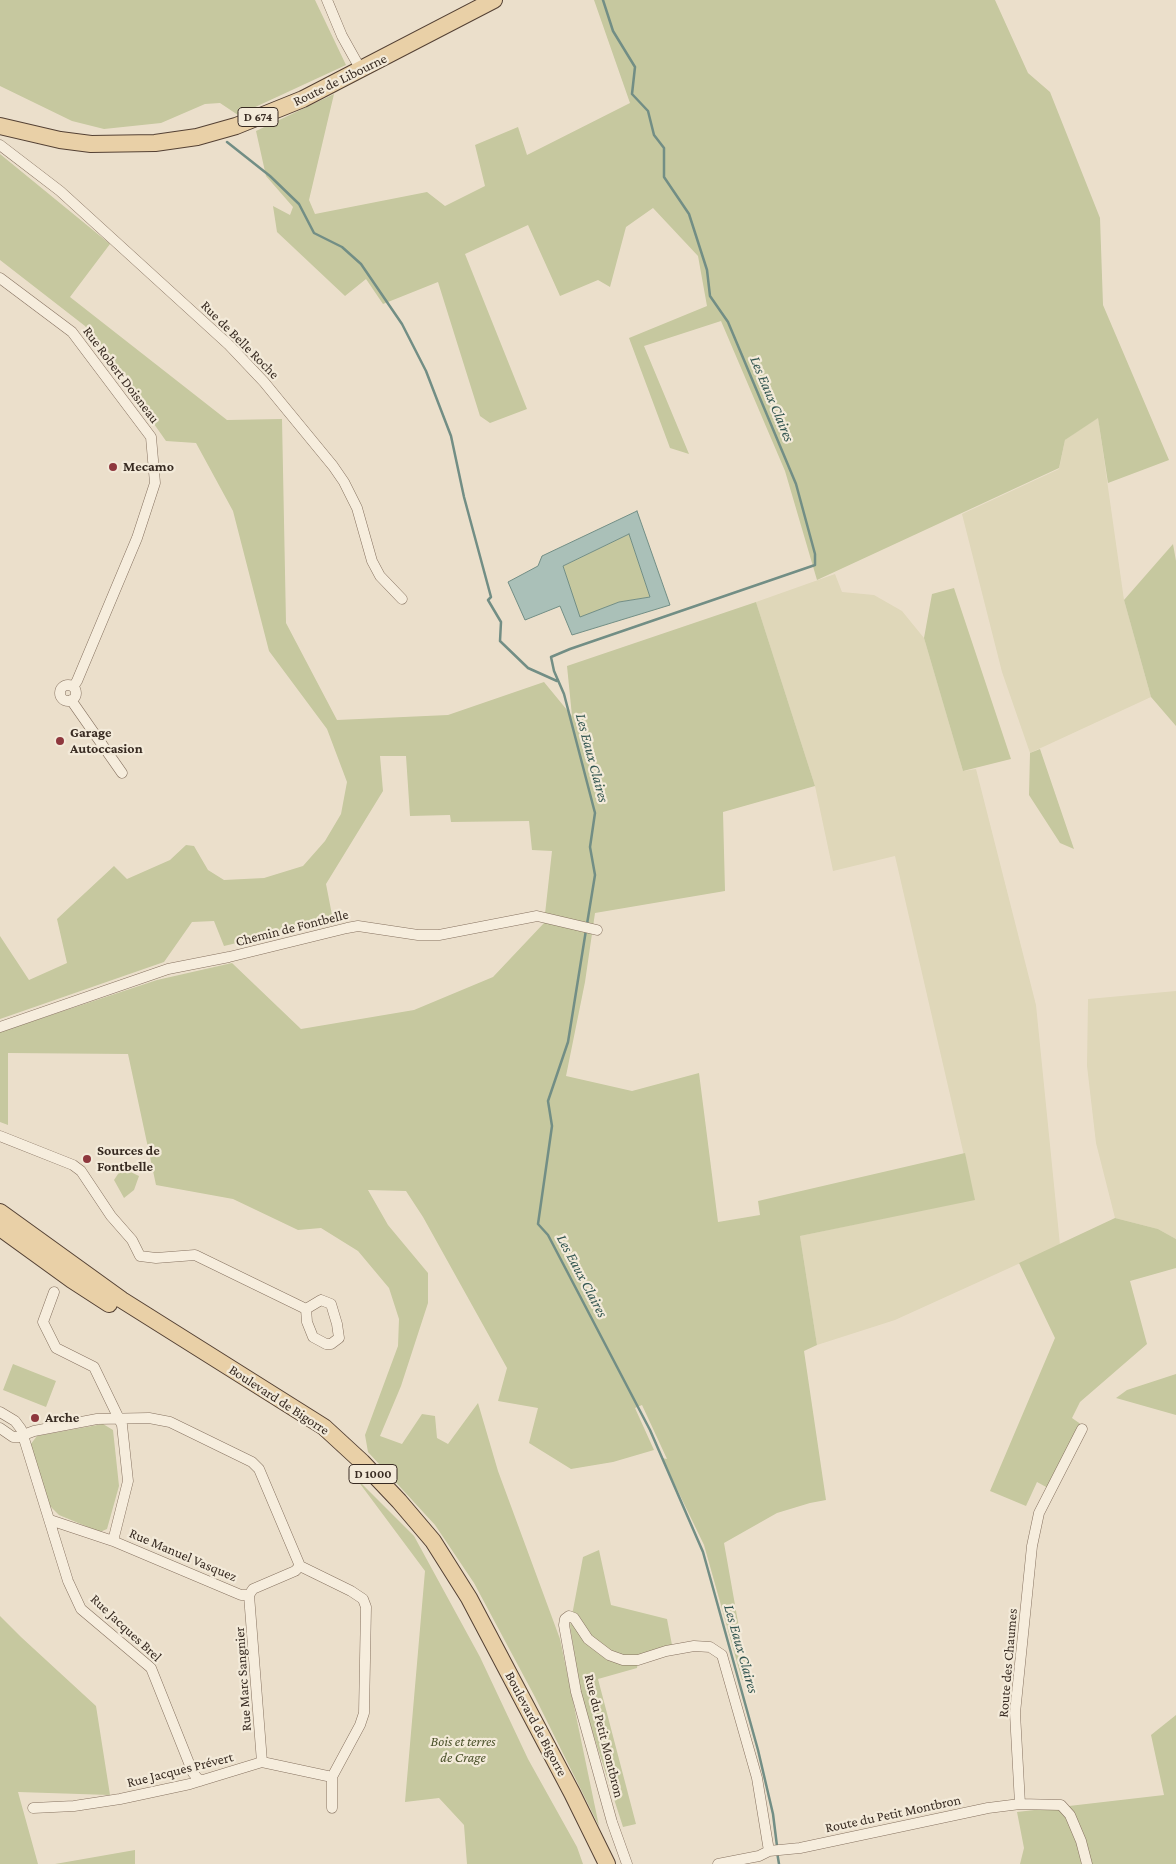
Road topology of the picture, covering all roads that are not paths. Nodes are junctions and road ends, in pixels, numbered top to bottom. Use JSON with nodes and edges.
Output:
{"nodes":[{"id":1,"x":327,"y":0,"type":"edge"},
{"id":2,"x":494,"y":0,"type":"edge"},
{"id":3,"x":476,"y":4,"type":"edge"},
{"id":4,"x":361,"y":70,"type":"junction"},
{"id":5,"x":0,"y":126,"type":"edge"},
{"id":6,"x":0,"y":145,"type":"edge"},
{"id":7,"x":0,"y":278,"type":"edge"},
{"id":8,"x":402,"y":600,"type":"dead end"},
{"id":9,"x":122,"y":773,"type":"dead end"},
{"id":10,"x":594,"y":929,"type":"dead end"},
{"id":11,"x":0,"y":1027,"type":"edge"},
{"id":12,"x":0,"y":1136,"type":"edge"},
{"id":13,"x":0,"y":1212,"type":"edge"},
{"id":14,"x":0,"y":1228,"type":"edge"},
{"id":15,"x":54,"y":1292,"type":"dead end"},
{"id":16,"x":306,"y":1309,"type":"dead end"},
{"id":17,"x":0,"y":1412,"type":"edge"},
{"id":18,"x":118,"y":1418,"type":"junction"},
{"id":19,"x":0,"y":1428,"type":"edge"},
{"id":20,"x":1082,"y":1429,"type":"dead end"},
{"id":21,"x":22,"y":1436,"type":"junction"},
{"id":22,"x":50,"y":1520,"type":"junction"},
{"id":23,"x":113,"y":1541,"type":"junction"},
{"id":24,"x":300,"y":1566,"type":"junction"},
{"id":25,"x":249,"y":1595,"type":"junction"},
{"id":26,"x":262,"y":1762,"type":"junction"},
{"id":27,"x":332,"y":1777,"type":"junction"},
{"id":28,"x":200,"y":1781,"type":"junction"},
{"id":29,"x":1020,"y":1804,"type":"junction"},
{"id":30,"x":33,"y":1808,"type":"dead end"},
{"id":31,"x":332,"y":1808,"type":"dead end"},
{"id":32,"x":775,"y":1851,"type":"junction"},
{"id":33,"x":596,"y":1864,"type":"edge"},
{"id":34,"x":607,"y":1864,"type":"edge"},
{"id":35,"x":627,"y":1864,"type":"edge"},
{"id":36,"x":718,"y":1864,"type":"edge"},
{"id":37,"x":1087,"y":1864,"type":"edge"}],
"edges":[{"from":1,"to":4,"type":"street"},
{"from":2,"to":3,"type":"main road","name":"Route de Libourne","number":"D 674"},
{"from":3,"to":4,"type":"main road","name":"Route de Libourne","number":"D 674"},
{"from":4,"to":5,"type":"main road","name":"Route de Libourne","number":"D 674"},
{"from":6,"to":8,"type":"street","name":"Rue de Belle Roche"},
{"from":7,"to":9,"type":"street","name":"Rue Robert Doisneau"},
{"from":10,"to":11,"type":"street","name":"Chemin de Fontbelle"},
{"from":12,"to":16,"type":"street"},
{"from":13,"to":34,"type":"main road","name":"Boulevard de Bigorre","number":"D 1000"},
{"from":14,"to":33,"type":"main road","name":"Boulevard de Bigorre","number":"D 1000"},
{"from":15,"to":18,"type":"street"},
{"from":17,"to":21,"type":"street","name":"Rue Jacques Brel"},
{"from":18,"to":21,"type":"street"},
{"from":18,"to":23,"type":"street"},
{"from":18,"to":24,"type":"street"},
{"from":19,"to":21,"type":"street"},
{"from":20,"to":29,"type":"street","name":"Route des Chaumes"},
{"from":21,"to":22,"type":"street","name":"Rue Jacques Brel"},
{"from":22,"to":23,"type":"street","name":"Rue Manuel Vasquez"},
{"from":22,"to":28,"type":"street","name":"Rue Jacques Brel"},
{"from":23,"to":25,"type":"street","name":"Rue Manuel Vasquez"},
{"from":24,"to":25,"type":"street","name":"Rue Manuel Vasquez"},
{"from":24,"to":27,"type":"street"},
{"from":25,"to":26,"type":"street","name":"Rue Marc Sangnier"},
{"from":26,"to":27,"type":"street","name":"Rue Jacques Prévert"},
{"from":26,"to":28,"type":"street","name":"Rue Jacques Prévert"},
{"from":27,"to":31,"type":"street"},
{"from":28,"to":30,"type":"street","name":"Rue Jacques Prévert"},
{"from":29,"to":32,"type":"street","name":"Route du Petit Montbron"},
{"from":29,"to":37,"type":"street"},
{"from":32,"to":35,"type":"street","name":"Rue du Petit Montbron"},
{"from":32,"to":36,"type":"street","name":"Route du Petit Montbron"}]}
